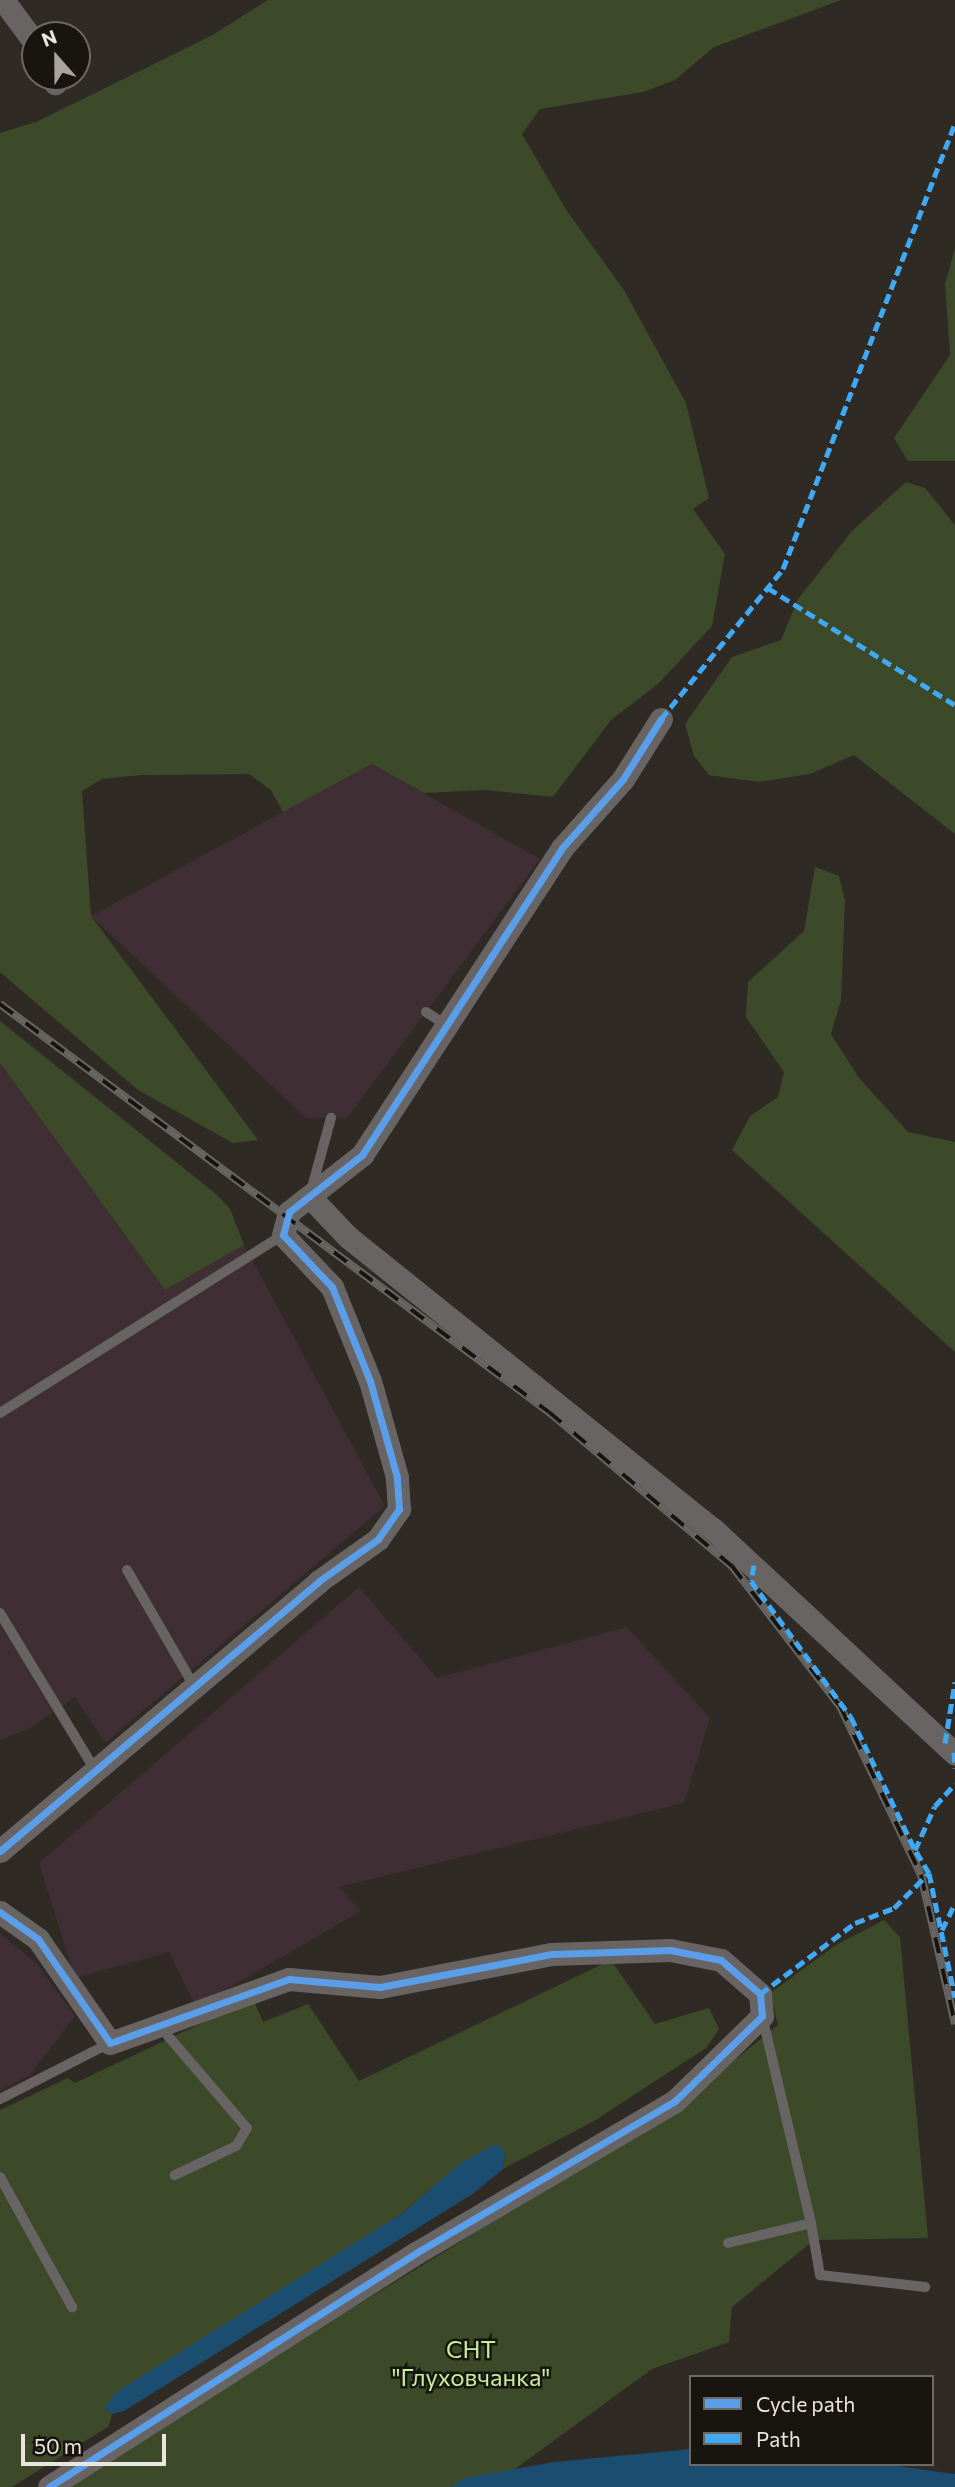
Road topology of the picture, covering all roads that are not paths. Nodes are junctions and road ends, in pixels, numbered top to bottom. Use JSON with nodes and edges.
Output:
{"nodes":[{"id":1,"x":3,"y":0,"type":"edge"},
{"id":2,"x":21,"y":24,"type":"edge"},
{"id":3,"x":661,"y":719,"type":"dead end"},
{"id":4,"x":426,"y":1012,"type":"dead end"},
{"id":5,"x":446,"y":1025,"type":"junction"},
{"id":6,"x":331,"y":1118,"type":"dead end"},
{"id":7,"x":310,"y":1197,"type":"junction"},
{"id":8,"x":284,"y":1235,"type":"junction"},
{"id":9,"x":0,"y":1413,"type":"edge"},
{"id":10,"x":127,"y":1570,"type":"dead end"},
{"id":11,"x":0,"y":1612,"type":"edge"},
{"id":12,"x":194,"y":1686,"type":"junction"},
{"id":13,"x":955,"y":1754,"type":"edge"},
{"id":14,"x":95,"y":1770,"type":"junction"},
{"id":15,"x":0,"y":1851,"type":"edge"},
{"id":16,"x":0,"y":1912,"type":"edge"},
{"id":17,"x":762,"y":2016,"type":"junction"},
{"id":18,"x":162,"y":2029,"type":"junction"},
{"id":19,"x":110,"y":2043,"type":"junction"},
{"id":20,"x":0,"y":2099,"type":"edge"},
{"id":21,"x":175,"y":2175,"type":"dead end"},
{"id":22,"x":0,"y":2177,"type":"edge"},
{"id":23,"x":811,"y":2223,"type":"junction"},
{"id":24,"x":728,"y":2243,"type":"dead end"},
{"id":25,"x":925,"y":2287,"type":"dead end"},
{"id":26,"x":72,"y":2307,"type":"dead end"},
{"id":27,"x":49,"y":2487,"type":"edge"}],
"edges":[{"from":1,"to":2,"type":"street"},
{"from":3,"to":5,"type":"street"},
{"from":4,"to":5,"type":"lane"},
{"from":5,"to":7,"type":"street"},
{"from":6,"to":7,"type":"lane"},
{"from":7,"to":8,"type":"street"},
{"from":7,"to":13,"type":"street"},
{"from":8,"to":9,"type":"lane"},
{"from":8,"to":12,"type":"street"},
{"from":10,"to":12,"type":"lane"},
{"from":11,"to":14,"type":"lane"},
{"from":12,"to":14,"type":"street"},
{"from":14,"to":15,"type":"street"},
{"from":16,"to":19,"type":"street"},
{"from":17,"to":18,"type":"street"},
{"from":17,"to":23,"type":"lane"},
{"from":17,"to":27,"type":"street"},
{"from":18,"to":19,"type":"street"},
{"from":18,"to":21,"type":"lane"},
{"from":19,"to":20,"type":"lane"},
{"from":22,"to":26,"type":"lane"},
{"from":23,"to":24,"type":"lane"},
{"from":23,"to":25,"type":"lane"}]}
